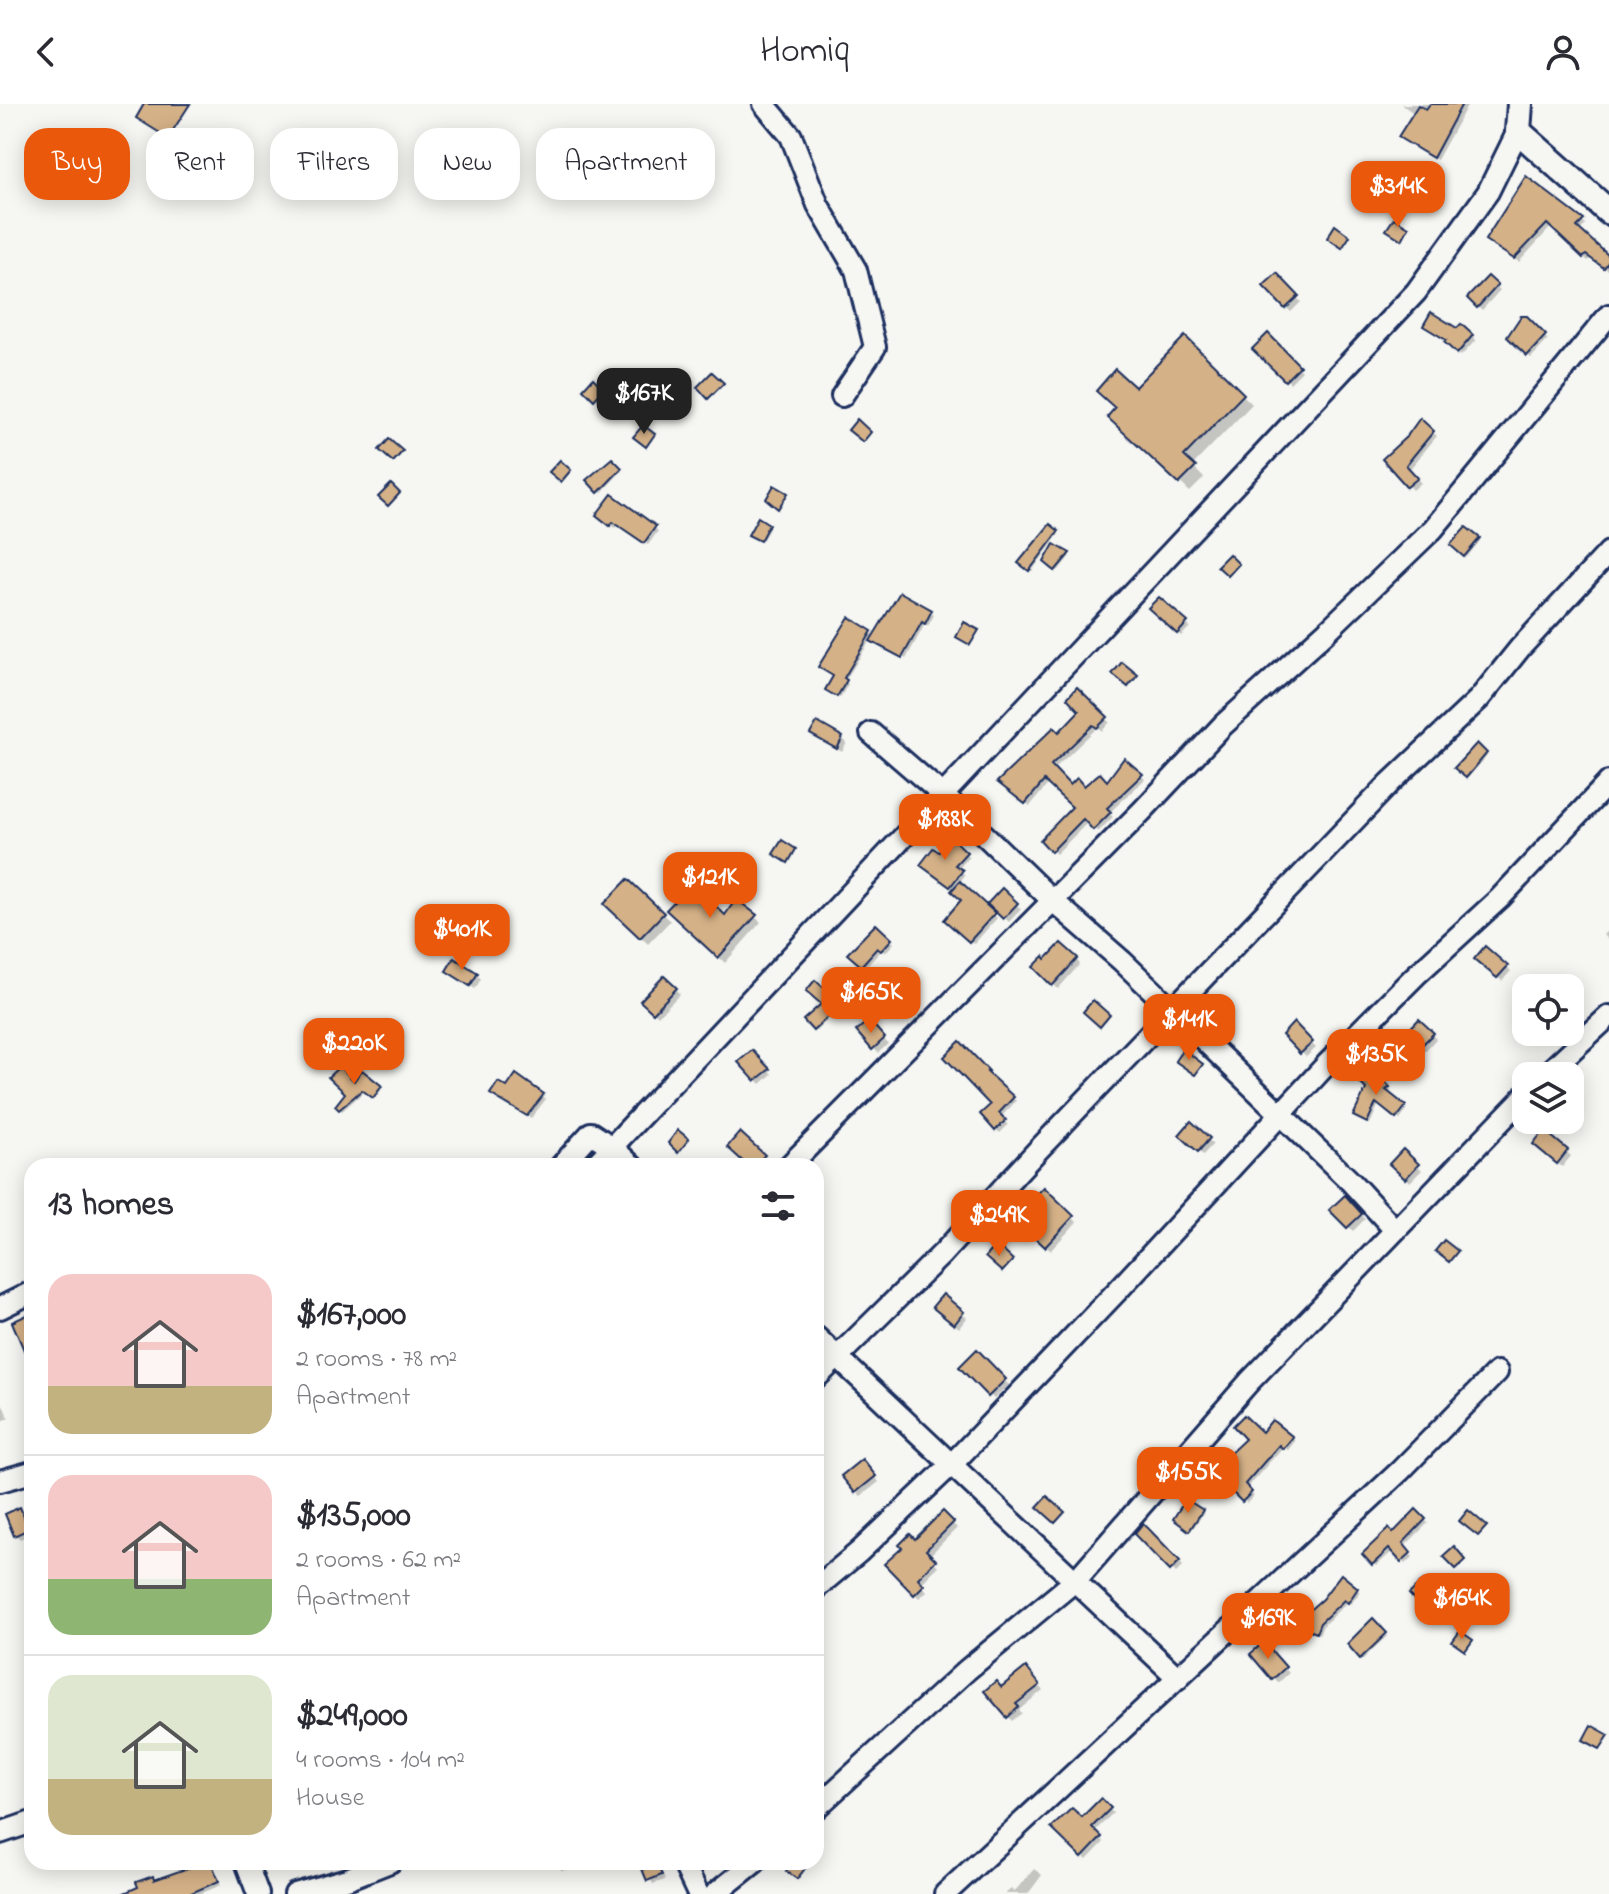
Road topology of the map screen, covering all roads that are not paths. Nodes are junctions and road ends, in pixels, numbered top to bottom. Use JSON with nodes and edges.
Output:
{"nodes":[{"id":1,"x":764,"y":104,"type":"edge"},
{"id":2,"x":1520,"y":104,"type":"edge"},
{"id":3,"x":1518,"y":131,"type":"junction"},
{"id":4,"x":1609,"y":212,"type":"edge"},
{"id":5,"x":1609,"y":315,"type":"edge"},
{"id":6,"x":842,"y":396,"type":"dead end"},
{"id":7,"x":1609,"y":552,"type":"edge"},
{"id":8,"x":871,"y":733,"type":"dead end"},
{"id":9,"x":1609,"y":782,"type":"edge"},
{"id":10,"x":944,"y":796,"type":"junction"},
{"id":11,"x":1052,"y":900,"type":"junction"},
{"id":12,"x":1171,"y":1009,"type":"junction"},
{"id":13,"x":1609,"y":1016,"type":"edge"},
{"id":14,"x":1559,"y":1062,"type":"edge"},
{"id":15,"x":1512,"y":1109,"type":"edge"},
{"id":16,"x":1281,"y":1112,"type":"junction"},
{"id":17,"x":612,"y":1147,"type":"junction"},
{"id":18,"x":568,"y":1158,"type":"edge"},
{"id":19,"x":602,"y":1158,"type":"edge"},
{"id":20,"x":624,"y":1158,"type":"edge"},
{"id":21,"x":797,"y":1158,"type":"edge"},
{"id":22,"x":1395,"y":1230,"type":"junction"},
{"id":23,"x":24,"y":1296,"type":"edge"},
{"id":24,"x":0,"y":1308,"type":"edge"},
{"id":25,"x":824,"y":1345,"type":"edge"},
{"id":26,"x":837,"y":1357,"type":"junction"},
{"id":27,"x":824,"y":1370,"type":"edge"},
{"id":28,"x":1497,"y":1372,"type":"dead end"},
{"id":29,"x":952,"y":1464,"type":"junction"},
{"id":30,"x":24,"y":1474,"type":"edge"},
{"id":31,"x":0,"y":1481,"type":"edge"},
{"id":32,"x":1076,"y":1580,"type":"junction"},
{"id":33,"x":824,"y":1581,"type":"edge"},
{"id":34,"x":1178,"y":1678,"type":"junction"},
{"id":35,"x":824,"y":1801,"type":"edge"},
{"id":36,"x":24,"y":1825,"type":"edge"},
{"id":37,"x":0,"y":1833,"type":"edge"},
{"id":38,"x":249,"y":1870,"type":"edge"},
{"id":39,"x":370,"y":1870,"type":"edge"},
{"id":40,"x":687,"y":1870,"type":"edge"},
{"id":41,"x":745,"y":1870,"type":"edge"},
{"id":42,"x":258,"y":1894,"type":"edge"},
{"id":43,"x":295,"y":1894,"type":"edge"},
{"id":44,"x":698,"y":1894,"type":"edge"},
{"id":45,"x":715,"y":1894,"type":"edge"},
{"id":46,"x":945,"y":1894,"type":"edge"}],
"edges":[{"from":1,"to":6,"type":"street"},
{"from":2,"to":3,"type":"street"},
{"from":3,"to":4,"type":"street"},
{"from":3,"to":10,"type":"street"},
{"from":5,"to":11,"type":"street"},
{"from":7,"to":12,"type":"street"},
{"from":8,"to":10,"type":"street"},
{"from":9,"to":16,"type":"street"},
{"from":10,"to":11,"type":"street"},
{"from":10,"to":17,"type":"street"},
{"from":11,"to":12,"type":"street"},
{"from":11,"to":21,"type":"street"},
{"from":12,"to":16,"type":"street"},
{"from":12,"to":26,"type":"street"},
{"from":13,"to":14,"type":"street"},
{"from":15,"to":22,"type":"street"},
{"from":16,"to":22,"type":"street"},
{"from":16,"to":29,"type":"street"},
{"from":17,"to":18,"type":"street"},
{"from":17,"to":19,"type":"street"},
{"from":17,"to":20,"type":"street"},
{"from":22,"to":32,"type":"street"},
{"from":23,"to":24,"type":"street"},
{"from":25,"to":26,"type":"street"},
{"from":26,"to":27,"type":"street"},
{"from":26,"to":29,"type":"street"},
{"from":28,"to":34,"type":"street"},
{"from":29,"to":32,"type":"street"},
{"from":29,"to":33,"type":"street"},
{"from":30,"to":31,"type":"street"},
{"from":32,"to":34,"type":"street"},
{"from":32,"to":35,"type":"street"},
{"from":34,"to":46,"type":"street"},
{"from":36,"to":37,"type":"street"},
{"from":38,"to":42,"type":"street"},
{"from":39,"to":43,"type":"street"},
{"from":40,"to":44,"type":"street"},
{"from":41,"to":45,"type":"street"}]}
